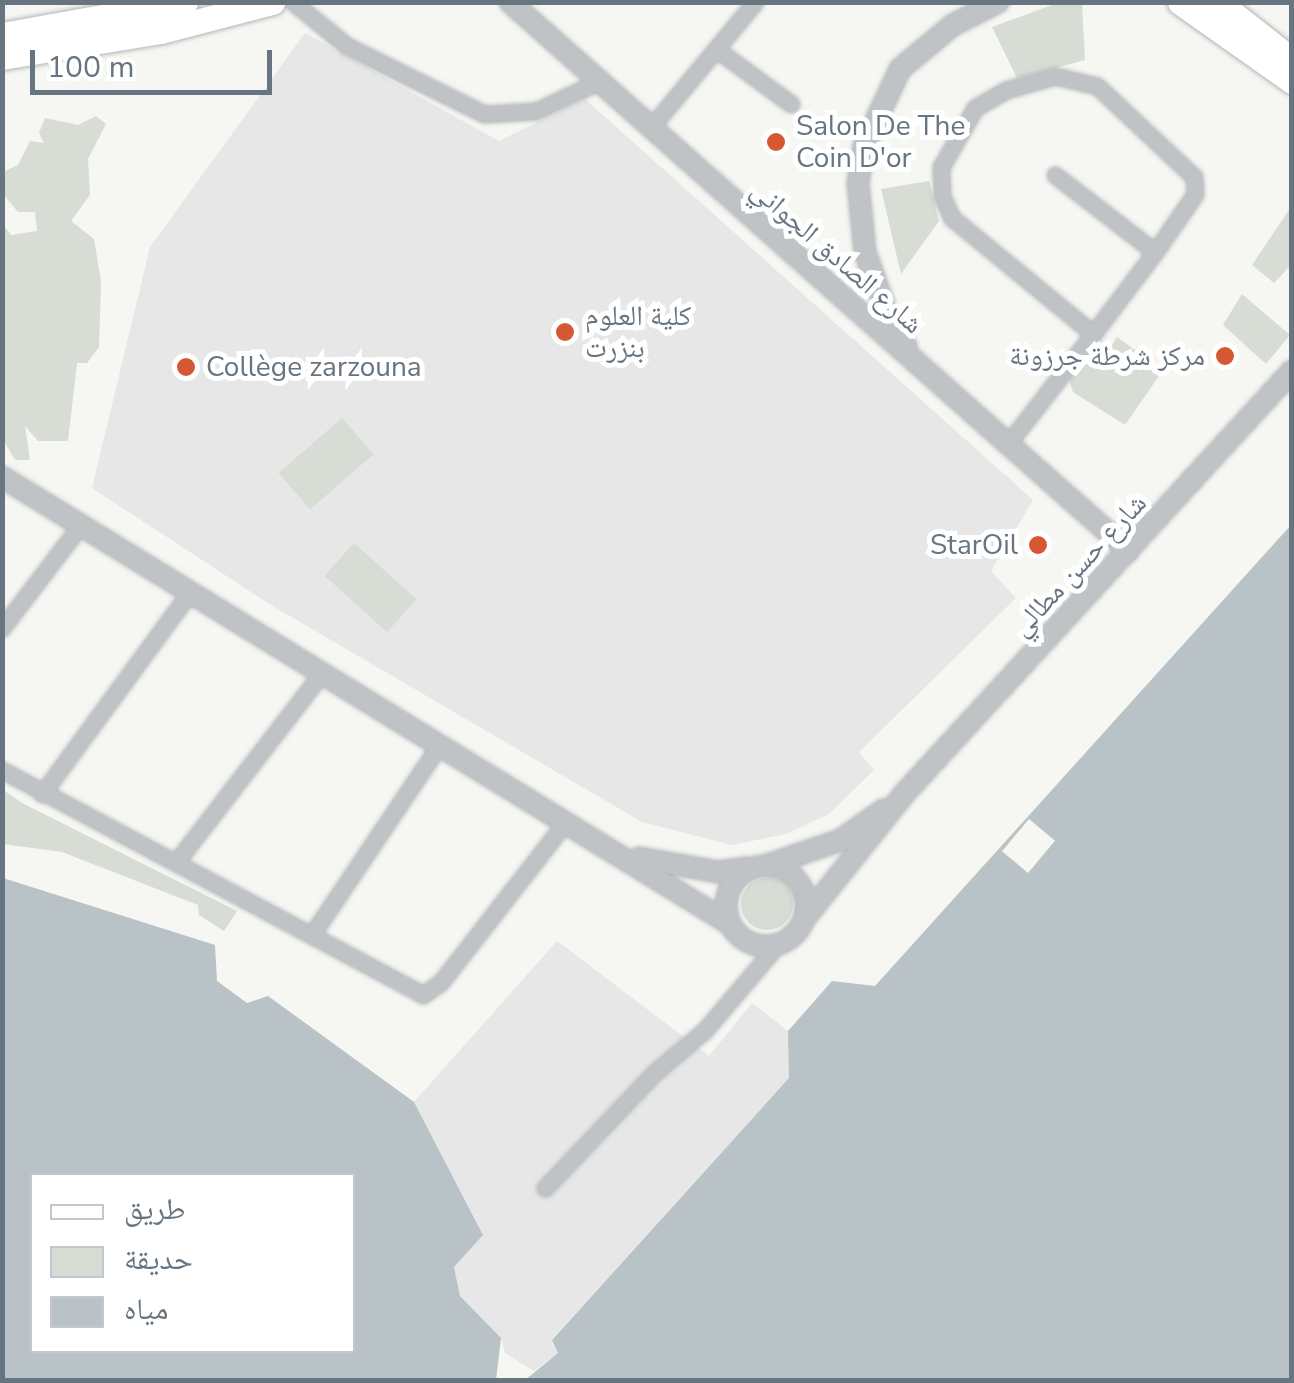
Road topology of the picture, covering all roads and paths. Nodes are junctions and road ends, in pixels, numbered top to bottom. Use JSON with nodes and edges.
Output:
{"nodes":[{"id":1,"x":185,"y":2,"type":"edge"},
{"id":2,"x":272,"y":2,"type":"edge"},
{"id":3,"x":292,"y":2,"type":"edge"},
{"id":4,"x":510,"y":2,"type":"edge"},
{"id":5,"x":754,"y":2,"type":"edge"},
{"id":6,"x":998,"y":2,"type":"edge"},
{"id":7,"x":1180,"y":2,"type":"edge"},
{"id":8,"x":1218,"y":2,"type":"edge"},
{"id":9,"x":2,"y":35,"type":"edge"},
{"id":10,"x":716,"y":49,"type":"junction"},
{"id":11,"x":2,"y":57,"type":"edge"},
{"id":12,"x":1292,"y":60,"type":"edge"},
{"id":13,"x":602,"y":80,"type":"junction"},
{"id":14,"x":1292,"y":81,"type":"edge"},
{"id":15,"x":791,"y":104,"type":"dead end"},
{"id":16,"x":652,"y":126,"type":"junction"},
{"id":17,"x":1055,"y":175,"type":"dead end"},
{"id":18,"x":1155,"y":252,"type":"junction"},
{"id":19,"x":1093,"y":334,"type":"junction"},
{"id":20,"x":921,"y":368,"type":"junction"},
{"id":21,"x":1292,"y":371,"type":"edge"},
{"id":22,"x":1007,"y":445,"type":"junction"},
{"id":23,"x":2,"y":478,"type":"edge"},
{"id":24,"x":80,"y":527,"type":"junction"},
{"id":25,"x":1129,"y":551,"type":"junction"},
{"id":26,"x":187,"y":596,"type":"junction"},
{"id":27,"x":2,"y":628,"type":"edge"},
{"id":28,"x":320,"y":675,"type":"junction"},
{"id":29,"x":438,"y":748,"type":"junction"},
{"id":30,"x":2,"y":770,"type":"edge"},
{"id":31,"x":42,"y":794,"type":"junction"},
{"id":32,"x":904,"y":794,"type":"junction"},
{"id":33,"x":564,"y":823,"type":"junction"},
{"id":34,"x":622,"y":854,"type":"junction"},
{"id":35,"x":177,"y":861,"type":"junction"},
{"id":36,"x":763,"y":866,"type":"junction"},
{"id":37,"x":805,"y":918,"type":"junction"},
{"id":38,"x":730,"y":924,"type":"junction"},
{"id":39,"x":313,"y":933,"type":"junction"},
{"id":40,"x":778,"y":944,"type":"junction"},
{"id":41,"x":545,"y":1188,"type":"dead end"}],
"edges":[{"from":1,"to":9,"type":"main road"},
{"from":2,"to":11,"type":"main road"},
{"from":3,"to":13,"type":"street"},
{"from":4,"to":13,"type":"street","name":"شارع الصادق الجواني"},
{"from":5,"to":10,"type":"street"},
{"from":6,"to":20,"type":"street"},
{"from":7,"to":14,"type":"main road"},
{"from":8,"to":12,"type":"main road"},
{"from":10,"to":15,"type":"street"},
{"from":10,"to":16,"type":"street"},
{"from":13,"to":16,"type":"street","name":"شارع الصادق الجواني"},
{"from":16,"to":20,"type":"street","name":"شارع الصادق الجواني"},
{"from":17,"to":18,"type":"street"},
{"from":18,"to":19,"type":"street"},
{"from":18,"to":19,"type":"street"},
{"from":19,"to":22,"type":"street"},
{"from":20,"to":22,"type":"street","name":"شارع الصادق الجواني"},
{"from":21,"to":25,"type":"street","name":"شارع حسن مطالي"},
{"from":22,"to":25,"type":"street","name":"شارع الصادق الجواني"},
{"from":23,"to":24,"type":"street"},
{"from":24,"to":26,"type":"street"},
{"from":24,"to":27,"type":"street"},
{"from":25,"to":32,"type":"street","name":"شارع حسن مطالي"},
{"from":26,"to":28,"type":"street"},
{"from":26,"to":31,"type":"street"},
{"from":28,"to":29,"type":"street"},
{"from":28,"to":35,"type":"street"},
{"from":29,"to":33,"type":"street"},
{"from":29,"to":39,"type":"street"},
{"from":30,"to":31,"type":"street"},
{"from":31,"to":35,"type":"street"},
{"from":32,"to":36,"type":"street"},
{"from":32,"to":37,"type":"street"},
{"from":33,"to":34,"type":"street"},
{"from":33,"to":39,"type":"street"},
{"from":34,"to":36,"type":"street"},
{"from":34,"to":38,"type":"street"},
{"from":35,"to":39,"type":"street"},
{"from":36,"to":37,"type":"street"},
{"from":36,"to":38,"type":"street"},
{"from":37,"to":40,"type":"street"},
{"from":38,"to":40,"type":"street"},
{"from":40,"to":41,"type":"street"}]}
